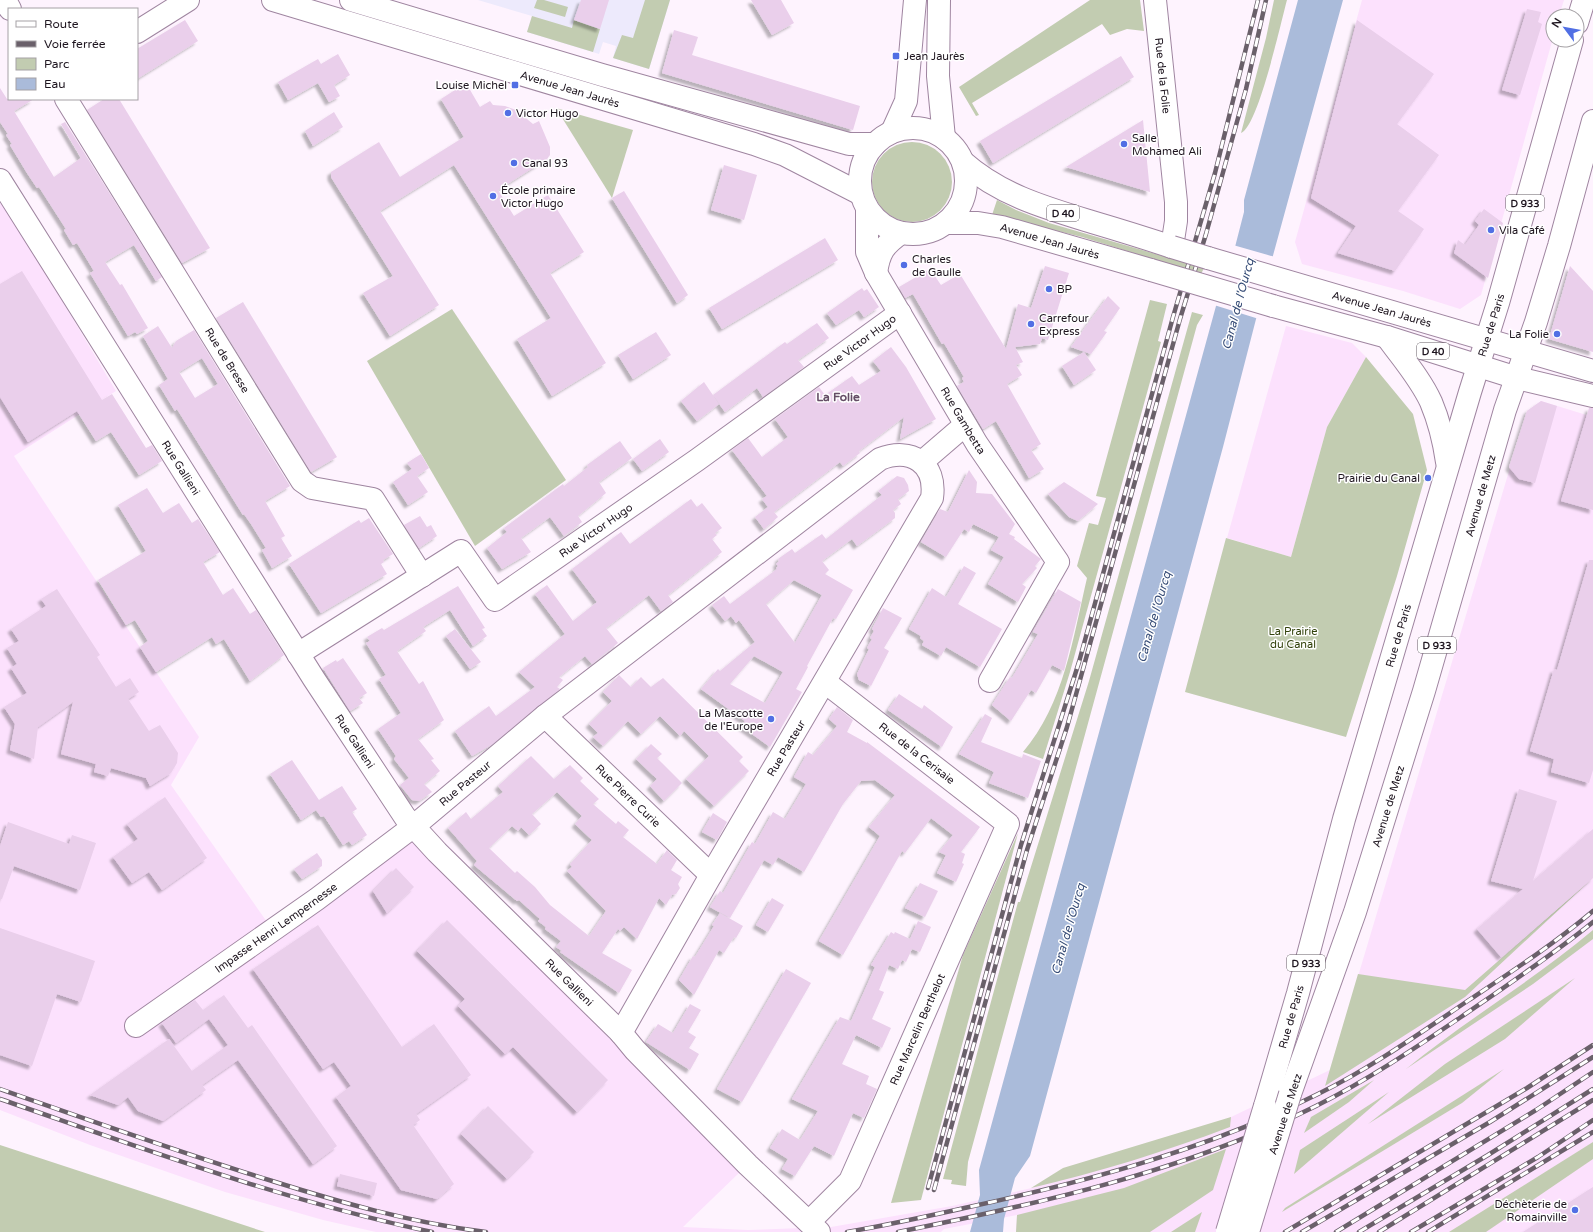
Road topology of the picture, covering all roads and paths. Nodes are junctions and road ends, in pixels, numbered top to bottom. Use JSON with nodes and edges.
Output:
{"nodes":[{"id":1,"x":188,"y":0,"type":"edge"},
{"id":2,"x":273,"y":0,"type":"edge"},
{"id":3,"x":351,"y":0,"type":"edge"},
{"id":4,"x":915,"y":0,"type":"edge"},
{"id":5,"x":939,"y":0,"type":"edge"},
{"id":6,"x":1155,"y":0,"type":"edge"},
{"id":7,"x":138,"y":31,"type":"edge"},
{"id":8,"x":1570,"y":48,"type":"edge"},
{"id":9,"x":67,"y":100,"type":"edge"},
{"id":10,"x":1593,"y":120,"type":"edge"},
{"id":11,"x":892,"y":132,"type":"junction"},
{"id":12,"x":944,"y":138,"type":"junction"},
{"id":13,"x":875,"y":144,"type":"junction"},
{"id":14,"x":963,"y":162,"type":"junction"},
{"id":15,"x":0,"y":180,"type":"edge"},
{"id":16,"x":864,"y":201,"type":"junction"},
{"id":17,"x":946,"y":223,"type":"junction"},
{"id":18,"x":901,"y":234,"type":"junction"},
{"id":19,"x":1172,"y":247,"type":"junction"},
{"id":20,"x":876,"y":273,"type":"junction"},
{"id":21,"x":900,"y":313,"type":"junction"},
{"id":22,"x":1387,"y":337,"type":"junction"},
{"id":23,"x":1485,"y":340,"type":"junction"},
{"id":24,"x":1525,"y":351,"type":"junction"},
{"id":25,"x":1478,"y":366,"type":"junction"},
{"id":26,"x":1593,"y":371,"type":"edge"},
{"id":27,"x":1516,"y":378,"type":"junction"},
{"id":28,"x":1593,"y":396,"type":"edge"},
{"id":29,"x":965,"y":425,"type":"junction"},
{"id":30,"x":922,"y":462,"type":"junction"},
{"id":31,"x":1448,"y":466,"type":"junction"},
{"id":32,"x":422,"y":576,"type":"junction"},
{"id":33,"x":298,"y":654,"type":"junction"},
{"id":34,"x":990,"y":681,"type":"dead end"},
{"id":35,"x":825,"y":682,"type":"junction"},
{"id":36,"x":545,"y":716,"type":"junction"},
{"id":37,"x":1008,"y":824,"type":"joint"},
{"id":38,"x":414,"y":826,"type":"junction"},
{"id":39,"x":711,"y":875,"type":"junction"},
{"id":40,"x":136,"y":1026,"type":"dead end"},
{"id":41,"x":621,"y":1033,"type":"junction"},
{"id":42,"x":814,"y":1227,"type":"edge"},
{"id":43,"x":1227,"y":1232,"type":"edge"},
{"id":44,"x":1248,"y":1232,"type":"edge"}],
"edges":[{"from":1,"to":7,"type":"street"},
{"from":2,"to":16,"type":"street","name":"Avenue Jean Jaurès"},
{"from":3,"to":13,"type":"street","name":"Avenue Jean Jaurès"},
{"from":4,"to":11,"type":"street"},
{"from":5,"to":12,"type":"street"},
{"from":6,"to":19,"type":"street","name":"Rue de la Folie"},
{"from":8,"to":23,"type":"street","name":"Rue de Paris","number":"D 933"},
{"from":9,"to":32,"type":"street","name":"Rue de Bresse"},
{"from":10,"to":24,"type":"street","number":"D 933"},
{"from":11,"to":12,"type":"street"},
{"from":11,"to":13,"type":"street"},
{"from":12,"to":14,"type":"street"},
{"from":13,"to":16,"type":"street"},
{"from":14,"to":17,"type":"street"},
{"from":14,"to":19,"type":"street","number":"D 40"},
{"from":15,"to":33,"type":"street","name":"Rue Gallieni"},
{"from":16,"to":18,"type":"street"},
{"from":16,"to":20,"type":"street"},
{"from":17,"to":18,"type":"street"},
{"from":17,"to":22,"type":"street","name":"Avenue Jean Jaurès","number":"D 40","bridge":true},
{"from":18,"to":20,"type":"street"},
{"from":19,"to":23,"type":"street","name":"Avenue Jean Jaurès","number":"D 40","bridge":true},
{"from":20,"to":21,"type":"street","name":"Rue Gambetta"},
{"from":21,"to":29,"type":"street","name":"Rue Gambetta"},
{"from":21,"to":32,"type":"street","name":"Rue Victor Hugo"},
{"from":22,"to":25,"type":"street","number":"D 40"},
{"from":22,"to":31,"type":"street"},
{"from":23,"to":24,"type":"street","number":"D 40"},
{"from":23,"to":25,"type":"street","name":"Rue de Paris","number":"D 933"},
{"from":24,"to":26,"type":"street","number":"D 40"},
{"from":24,"to":27,"type":"street","number":"D 933"},
{"from":25,"to":27,"type":"street","number":"D 40"},
{"from":25,"to":31,"type":"street","name":"Rue de Paris","number":"D 933"},
{"from":27,"to":28,"type":"street","number":"D 40"},
{"from":27,"to":44,"type":"street","name":"Avenue de Metz","number":"D 933","bridge":true},
{"from":29,"to":30,"type":"street"},
{"from":29,"to":34,"type":"street","name":"Rue Gambetta"},
{"from":30,"to":35,"type":"street","name":"Rue Pasteur"},
{"from":30,"to":36,"type":"street","name":"Rue Pasteur"},
{"from":31,"to":43,"type":"street","name":"Rue de Paris","number":"D 933","bridge":true},
{"from":32,"to":33,"type":"street","name":"Rue Victor Hugo"},
{"from":33,"to":38,"type":"street","name":"Rue Gallieni"},
{"from":35,"to":37,"type":"street","name":"Rue de la Cerisaie"},
{"from":35,"to":39,"type":"street","name":"Rue Pasteur"},
{"from":36,"to":38,"type":"street","name":"Rue Pasteur"},
{"from":36,"to":39,"type":"street","name":"Rue Pierre Curie"},
{"from":37,"to":42,"type":"street","name":"Rue Marcelin Berthelot"},
{"from":38,"to":40,"type":"street","name":"Impasse Henri Lempernesse"},
{"from":38,"to":41,"type":"street","name":"Rue Gallieni"},
{"from":39,"to":41,"type":"street","name":"Rue Pasteur"},
{"from":41,"to":42,"type":"street","name":"Rue Gallieni"}]}
